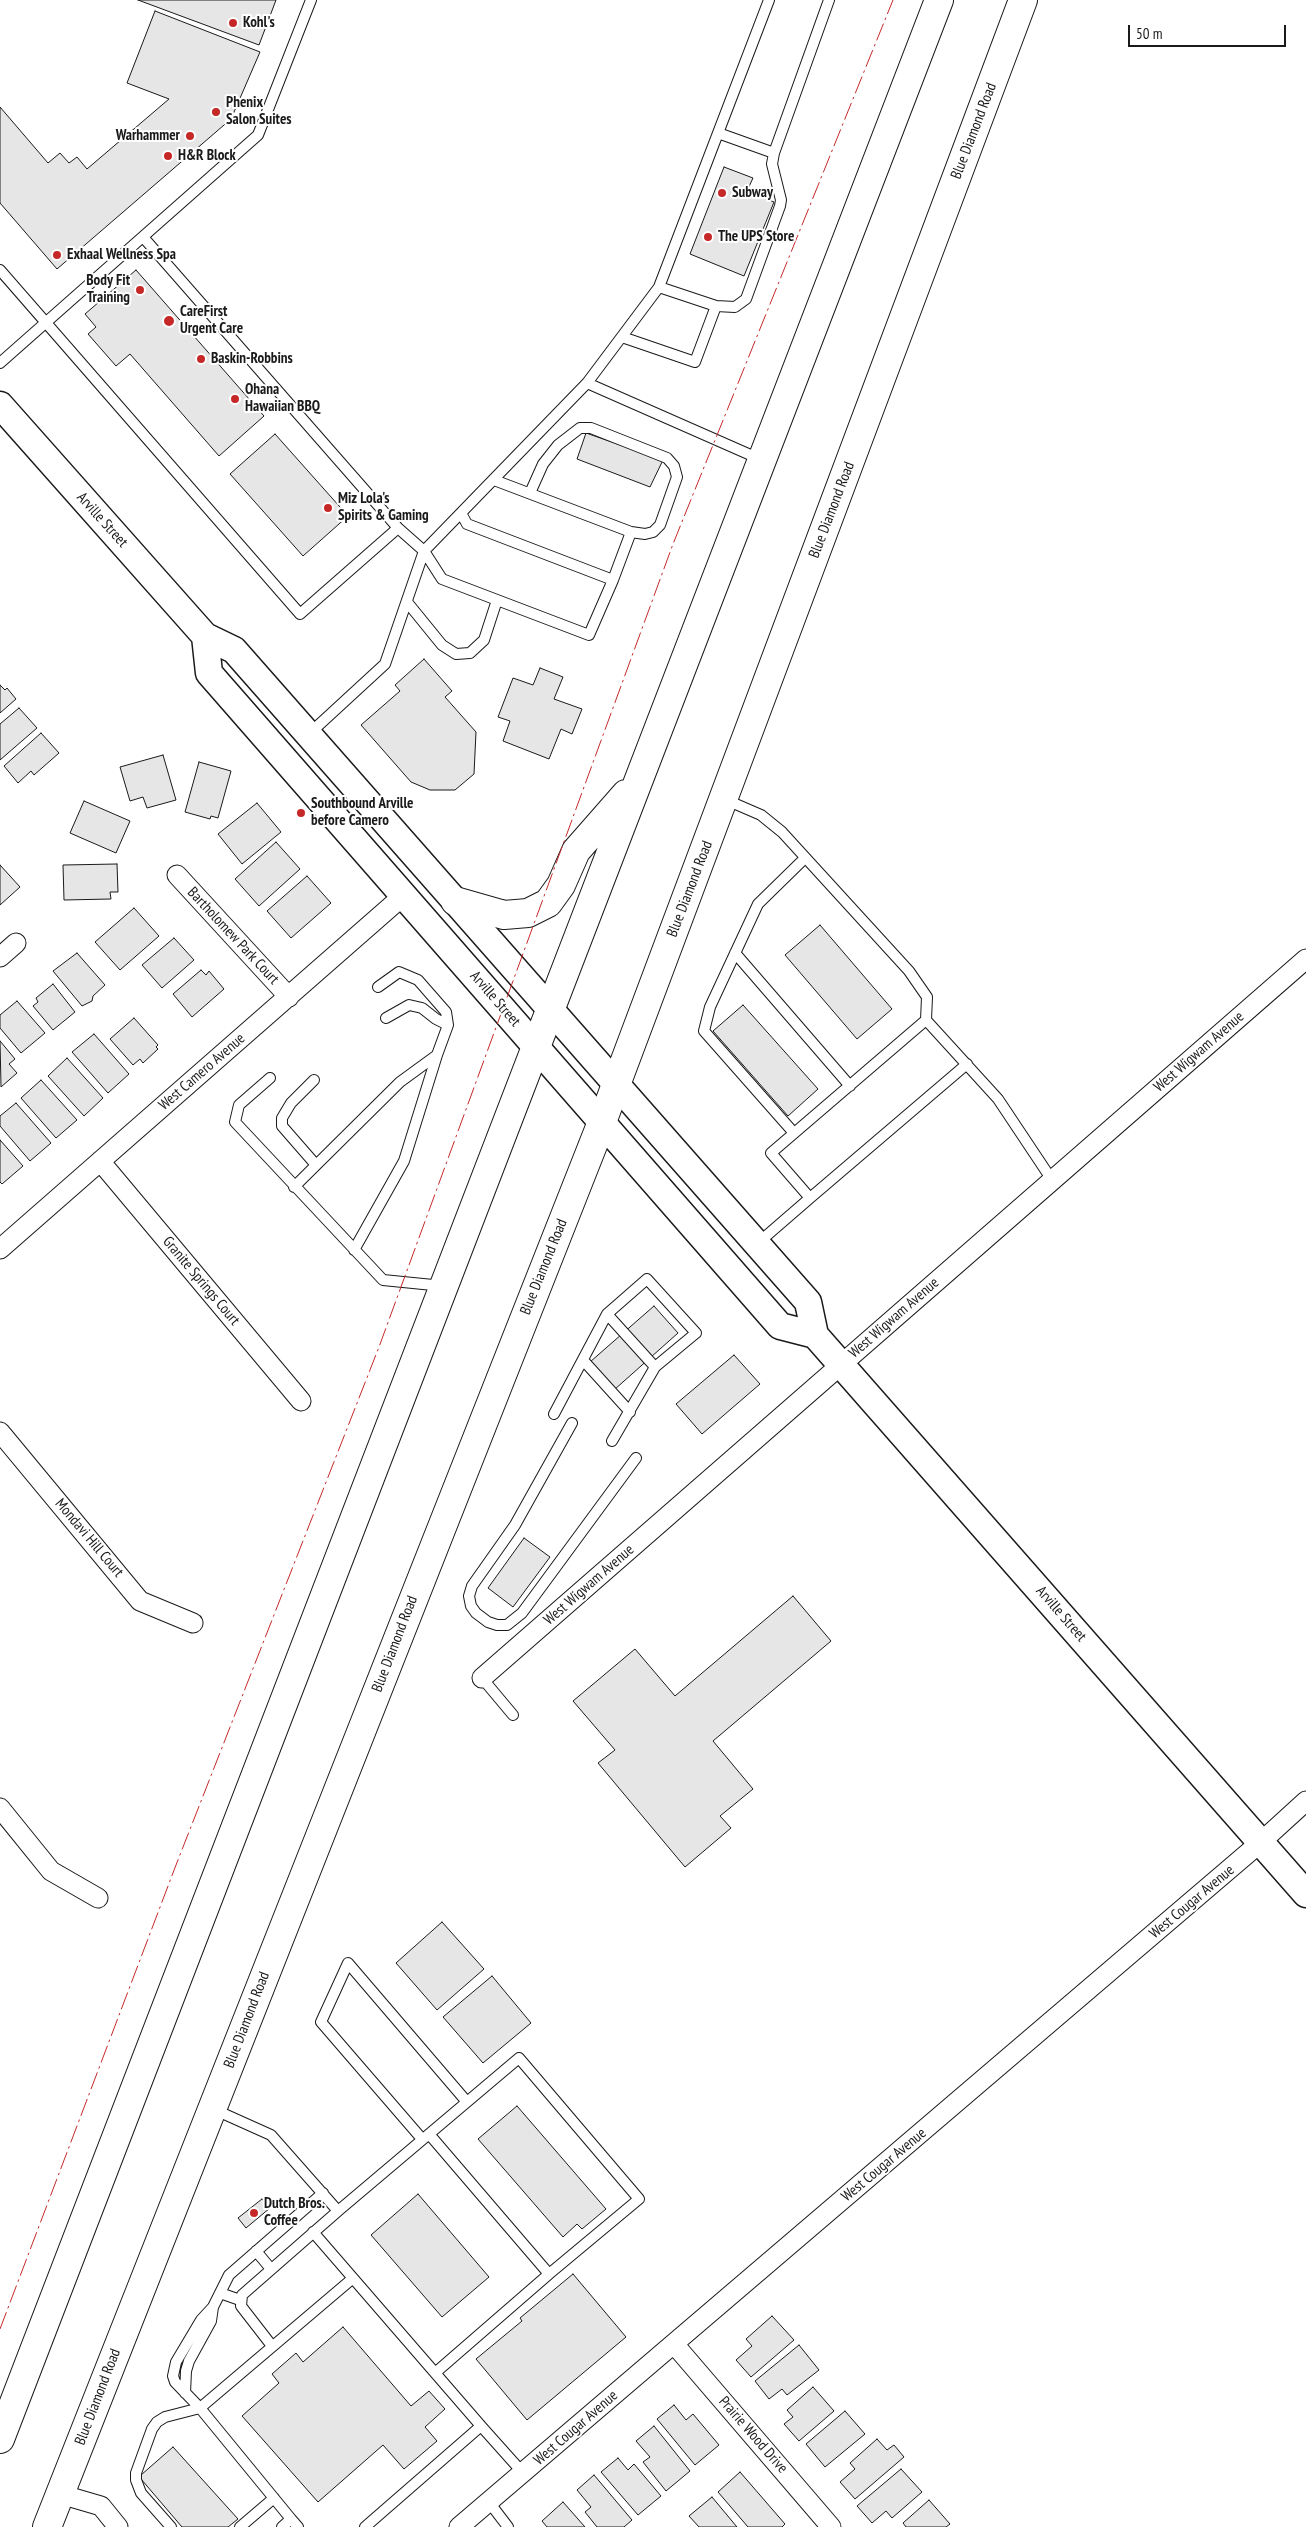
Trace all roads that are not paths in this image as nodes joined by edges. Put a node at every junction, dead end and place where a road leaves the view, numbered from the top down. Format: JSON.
{"nodes":[{"id":1,"x":311,"y":0,"type":"edge"},
{"id":2,"x":769,"y":0,"type":"edge"},
{"id":3,"x":829,"y":0,"type":"edge"},
{"id":4,"x":939,"y":0,"type":"edge"},
{"id":5,"x":1023,"y":0,"type":"edge"},
{"id":6,"x":718,"y":133,"type":"junction"},
{"id":7,"x":774,"y":153,"type":"junction"},
{"id":8,"x":143,"y":237,"type":"junction"},
{"id":9,"x":0,"y":270,"type":"edge"},
{"id":10,"x":659,"y":287,"type":"junction"},
{"id":11,"x":716,"y":306,"type":"junction"},
{"id":12,"x":46,"y":322,"type":"junction"},
{"id":13,"x":622,"y":336,"type":"junction"},
{"id":14,"x":0,"y":363,"type":"edge"},
{"id":15,"x":587,"y":383,"type":"junction"},
{"id":16,"x":0,"y":406,"type":"edge"},
{"id":17,"x":762,"y":460,"type":"junction"},
{"id":18,"x":494,"y":480,"type":"junction"},
{"id":19,"x":530,"y":494,"type":"junction"},
{"id":20,"x":461,"y":513,"type":"junction"},
{"id":21,"x":398,"y":528,"type":"junction"},
{"id":22,"x":631,"y":532,"type":"junction"},
{"id":23,"x":424,"y":551,"type":"junction"},
{"id":24,"x":613,"y":580,"type":"junction"},
{"id":25,"x":497,"y":600,"type":"junction"},
{"id":26,"x":407,"y":602,"type":"junction"},
{"id":27,"x":205,"y":636,"type":"junction"},
{"id":28,"x":308,"y":734,"type":"junction"},
{"id":29,"x":639,"y":780,"type":"junction"},
{"id":30,"x":724,"y":798,"type":"junction"},
{"id":31,"x":805,"y":858,"type":"junction"},
{"id":32,"x":177,"y":875,"type":"dead end"},
{"id":33,"x":404,"y":895,"type":"junction"},
{"id":34,"x":454,"y":900,"type":"junction"},
{"id":35,"x":16,"y":943,"type":"dead end"},
{"id":36,"x":735,"y":953,"type":"junction"},
{"id":37,"x":0,"y":957,"type":"edge"},
{"id":38,"x":1306,"y":959,"type":"edge"},
{"id":39,"x":378,"y":987,"type":"dead end"},
{"id":40,"x":288,"y":997,"type":"junction"},
{"id":41,"x":550,"y":1010,"type":"junction"},
{"id":42,"x":386,"y":1018,"type":"dead end"},
{"id":43,"x":926,"y":1020,"type":"junction"},
{"id":44,"x":448,"y":1025,"type":"junction"},
{"id":45,"x":536,"y":1046,"type":"junction"},
{"id":46,"x":437,"y":1055,"type":"junction"},
{"id":47,"x":967,"y":1064,"type":"junction"},
{"id":48,"x":270,"y":1078,"type":"dead end"},
{"id":49,"x":314,"y":1080,"type":"dead end"},
{"id":50,"x":616,"y":1084,"type":"junction"},
{"id":51,"x":850,"y":1086,"type":"junction"},
{"id":52,"x":602,"y":1122,"type":"junction"},
{"id":53,"x":794,"y":1133,"type":"junction"},
{"id":54,"x":100,"y":1161,"type":"junction"},
{"id":55,"x":316,"y":1165,"type":"junction"},
{"id":56,"x":1052,"y":1180,"type":"junction"},
{"id":57,"x":294,"y":1187,"type":"junction"},
{"id":58,"x":810,"y":1198,"type":"junction"},
{"id":59,"x":757,"y":1244,"type":"junction"},
{"id":60,"x":0,"y":1249,"type":"edge"},
{"id":61,"x":354,"y":1250,"type":"junction"},
{"id":62,"x":444,"y":1286,"type":"junction"},
{"id":63,"x":607,"y":1314,"type":"junction"},
{"id":64,"x":816,"y":1335,"type":"junction"},
{"id":65,"x":583,"y":1360,"type":"junction"},
{"id":66,"x":841,"y":1364,"type":"junction"},
{"id":67,"x":655,"y":1367,"type":"junction"},
{"id":68,"x":301,"y":1401,"type":"dead end"},
{"id":69,"x":630,"y":1412,"type":"junction"},
{"id":70,"x":554,"y":1414,"type":"dead end"},
{"id":71,"x":572,"y":1423,"type":"dead end"},
{"id":72,"x":0,"y":1432,"type":"edge"},
{"id":73,"x":612,"y":1441,"type":"dead end"},
{"id":74,"x":636,"y":1458,"type":"dead end"},
{"id":75,"x":193,"y":1623,"type":"dead end"},
{"id":76,"x":482,"y":1678,"type":"joint"},
{"id":77,"x":513,"y":1715,"type":"dead end"},
{"id":78,"x":1306,"y":1801,"type":"edge"},
{"id":79,"x":0,"y":1808,"type":"edge"},
{"id":80,"x":1261,"y":1842,"type":"junction"},
{"id":81,"x":1306,"y":1894,"type":"edge"},
{"id":82,"x":98,"y":1898,"type":"dead end"},
{"id":83,"x":467,"y":2102,"type":"junction"},
{"id":84,"x":212,"y":2109,"type":"junction"},
{"id":85,"x":426,"y":2136,"type":"junction"},
{"id":86,"x":323,"y":2193,"type":"junction"},
{"id":87,"x":338,"y":2211,"type":"junction"},
{"id":88,"x":313,"y":2232,"type":"junction"},
{"id":89,"x":256,"y":2251,"type":"junction"},
{"id":90,"x":271,"y":2269,"type":"junction"},
{"id":91,"x":549,"y":2274,"type":"junction"},
{"id":92,"x":352,"y":2279,"type":"junction"},
{"id":93,"x":220,"y":2293,"type":"junction"},
{"id":94,"x":240,"y":2300,"type":"junction"},
{"id":95,"x":674,"y":2344,"type":"junction"},
{"id":96,"x":272,"y":2346,"type":"junction"},
{"id":97,"x":435,"y":2373,"type":"junction"},
{"id":98,"x":200,"y":2408,"type":"junction"},
{"id":99,"x":481,"y":2426,"type":"junction"},
{"id":100,"x":0,"y":2439,"type":"edge"},
{"id":101,"x":523,"y":2473,"type":"junction"},
{"id":102,"x":60,"y":2494,"type":"junction"},
{"id":103,"x":274,"y":2498,"type":"junction"},
{"id":104,"x":489,"y":2502,"type":"junction"},
{"id":105,"x":295,"y":2523,"type":"edge"},
{"id":106,"x":47,"y":2527,"type":"edge"},
{"id":107,"x":118,"y":2527,"type":"edge"},
{"id":108,"x":171,"y":2527,"type":"edge"},
{"id":109,"x":240,"y":2527,"type":"edge"},
{"id":110,"x":282,"y":2527,"type":"edge"},
{"id":111,"x":365,"y":2527,"type":"edge"},
{"id":112,"x":459,"y":2527,"type":"edge"},
{"id":113,"x":508,"y":2527,"type":"edge"},
{"id":114,"x":831,"y":2527,"type":"edge"}],
"edges":[{"from":1,"to":8,"type":"lane"},
{"from":2,"to":6,"type":"lane"},
{"from":3,"to":7,"type":"lane"},
{"from":4,"to":17,"type":"highway"},
{"from":5,"to":30,"type":"highway","name":"Blue Diamond Road"},
{"from":6,"to":7,"type":"lane"},
{"from":6,"to":10,"type":"lane"},
{"from":7,"to":11,"type":"lane"},
{"from":8,"to":12,"type":"lane"},
{"from":8,"to":21,"type":"lane"},
{"from":9,"to":12,"type":"lane"},
{"from":10,"to":11,"type":"lane"},
{"from":10,"to":13,"type":"lane"},
{"from":11,"to":13,"type":"lane"},
{"from":12,"to":14,"type":"lane"},
{"from":12,"to":21,"type":"lane"},
{"from":13,"to":15,"type":"lane"},
{"from":15,"to":17,"type":"lane"},
{"from":15,"to":18,"type":"lane"},
{"from":16,"to":27,"type":"street","name":"Arville Street"},
{"from":17,"to":29,"type":"highway"},
{"from":18,"to":19,"type":"lane"},
{"from":18,"to":20,"type":"lane"},
{"from":19,"to":22,"type":"lane"},
{"from":19,"to":22,"type":"lane"},
{"from":20,"to":23,"type":"lane"},
{"from":20,"to":24,"type":"lane"},
{"from":21,"to":23,"type":"lane"},
{"from":22,"to":24,"type":"lane"},
{"from":23,"to":25,"type":"lane"},
{"from":23,"to":26,"type":"lane"},
{"from":24,"to":25,"type":"lane"},
{"from":25,"to":26,"type":"lane"},
{"from":26,"to":28,"type":"lane"},
{"from":27,"to":28,"type":"street","name":"Arville Street"},
{"from":27,"to":33,"type":"street","name":"Arville Street"},
{"from":28,"to":34,"type":"street","name":"Arville Street"},
{"from":29,"to":34,"type":"highway"},
{"from":29,"to":41,"type":"highway"},
{"from":30,"to":31,"type":"lane"},
{"from":30,"to":50,"type":"highway","name":"Blue Diamond Road"},
{"from":31,"to":36,"type":"lane"},
{"from":31,"to":43,"type":"lane"},
{"from":32,"to":40,"type":"street","name":"Bartholomew Park Court"},
{"from":33,"to":40,"type":"street","name":"West Camero Avenue"},
{"from":33,"to":45,"type":"street","name":"Arville Street"},
{"from":34,"to":41,"type":"street","name":"Arville Street"},
{"from":35,"to":37,"type":"street"},
{"from":36,"to":51,"type":"lane"},
{"from":36,"to":53,"type":"lane"},
{"from":38,"to":56,"type":"street","name":"West Wigwam Avenue"},
{"from":39,"to":44,"type":"lane"},
{"from":40,"to":54,"type":"street","name":"West Camero Avenue"},
{"from":41,"to":45,"type":"highway"},
{"from":41,"to":50,"type":"street","name":"Arville Street"},
{"from":42,"to":44,"type":"lane"},
{"from":43,"to":47,"type":"lane"},
{"from":43,"to":51,"type":"lane"},
{"from":44,"to":46,"type":"lane"},
{"from":45,"to":52,"type":"street","name":"Arville Street"},
{"from":45,"to":62,"type":"highway"},
{"from":46,"to":55,"type":"lane"},
{"from":46,"to":61,"type":"lane"},
{"from":47,"to":56,"type":"lane"},
{"from":47,"to":58,"type":"lane"},
{"from":48,"to":57,"type":"lane"},
{"from":49,"to":55,"type":"lane"},
{"from":50,"to":52,"type":"highway","name":"Blue Diamond Road"},
{"from":50,"to":59,"type":"street","name":"Arville Street"},
{"from":51,"to":53,"type":"lane"},
{"from":52,"to":64,"type":"street","name":"Arville Street"},
{"from":52,"to":84,"type":"highway","name":"Blue Diamond Road"},
{"from":53,"to":58,"type":"lane"},
{"from":54,"to":60,"type":"street","name":"West Camero Avenue"},
{"from":54,"to":68,"type":"street","name":"Granite Springs Court"},
{"from":55,"to":57,"type":"lane"},
{"from":56,"to":66,"type":"street","name":"West Wigwam Avenue"},
{"from":57,"to":61,"type":"lane"},
{"from":58,"to":59,"type":"lane"},
{"from":59,"to":64,"type":"street","name":"Arville Street"},
{"from":61,"to":62,"type":"lane"},
{"from":62,"to":100,"type":"highway"},
{"from":63,"to":65,"type":"lane"},
{"from":63,"to":67,"type":"lane"},
{"from":63,"to":67,"type":"lane"},
{"from":64,"to":66,"type":"street","name":"Arville Street"},
{"from":65,"to":69,"type":"lane"},
{"from":65,"to":70,"type":"lane"},
{"from":66,"to":76,"type":"street","name":"West Wigwam Avenue"},
{"from":66,"to":80,"type":"street","name":"Arville Street"},
{"from":67,"to":69,"type":"lane"},
{"from":69,"to":73,"type":"lane"},
{"from":71,"to":74,"type":"lane"},
{"from":72,"to":75,"type":"street","name":"Mondavi Hill Court"},
{"from":76,"to":77,"type":"lane"},
{"from":78,"to":80,"type":"street","name":"West Cougar Avenue"},
{"from":79,"to":82,"type":"street"},
{"from":80,"to":81,"type":"street","name":"Arville Street"},
{"from":80,"to":95,"type":"street","name":"West Cougar Avenue"},
{"from":83,"to":85,"type":"lane"},
{"from":83,"to":85,"type":"lane"},
{"from":83,"to":91,"type":"lane"},
{"from":84,"to":86,"type":"lane"},
{"from":84,"to":102,"type":"highway","name":"Blue Diamond Road"},
{"from":85,"to":87,"type":"lane"},
{"from":85,"to":91,"type":"lane"},
{"from":86,"to":87,"type":"lane"},
{"from":86,"to":89,"type":"lane"},
{"from":87,"to":88,"type":"lane"},
{"from":88,"to":90,"type":"lane"},
{"from":88,"to":92,"type":"lane"},
{"from":89,"to":90,"type":"lane"},
{"from":89,"to":93,"type":"lane"},
{"from":90,"to":94,"type":"lane"},
{"from":91,"to":97,"type":"lane"},
{"from":92,"to":96,"type":"lane"},
{"from":92,"to":97,"type":"lane"},
{"from":93,"to":94,"type":"lane"},
{"from":93,"to":98,"type":"lane"},
{"from":94,"to":96,"type":"lane"},
{"from":95,"to":101,"type":"street","name":"West Cougar Avenue"},
{"from":95,"to":114,"type":"street","name":"Prairie Wood Drive"},
{"from":96,"to":98,"type":"lane"},
{"from":97,"to":99,"type":"lane"},
{"from":98,"to":103,"type":"lane"},
{"from":98,"to":108,"type":"lane"},
{"from":99,"to":101,"type":"lane"},
{"from":99,"to":111,"type":"lane"},
{"from":101,"to":104,"type":"street","name":"West Cougar Avenue"},
{"from":102,"to":106,"type":"highway","name":"Blue Diamond Road"},
{"from":102,"to":107,"type":"street"},
{"from":103,"to":105,"type":"lane"},
{"from":103,"to":109,"type":"lane"},
{"from":104,"to":112,"type":"street","name":"West Cougar Avenue"},
{"from":104,"to":113,"type":"lane"},
{"from":105,"to":110,"type":"lane"}]}
